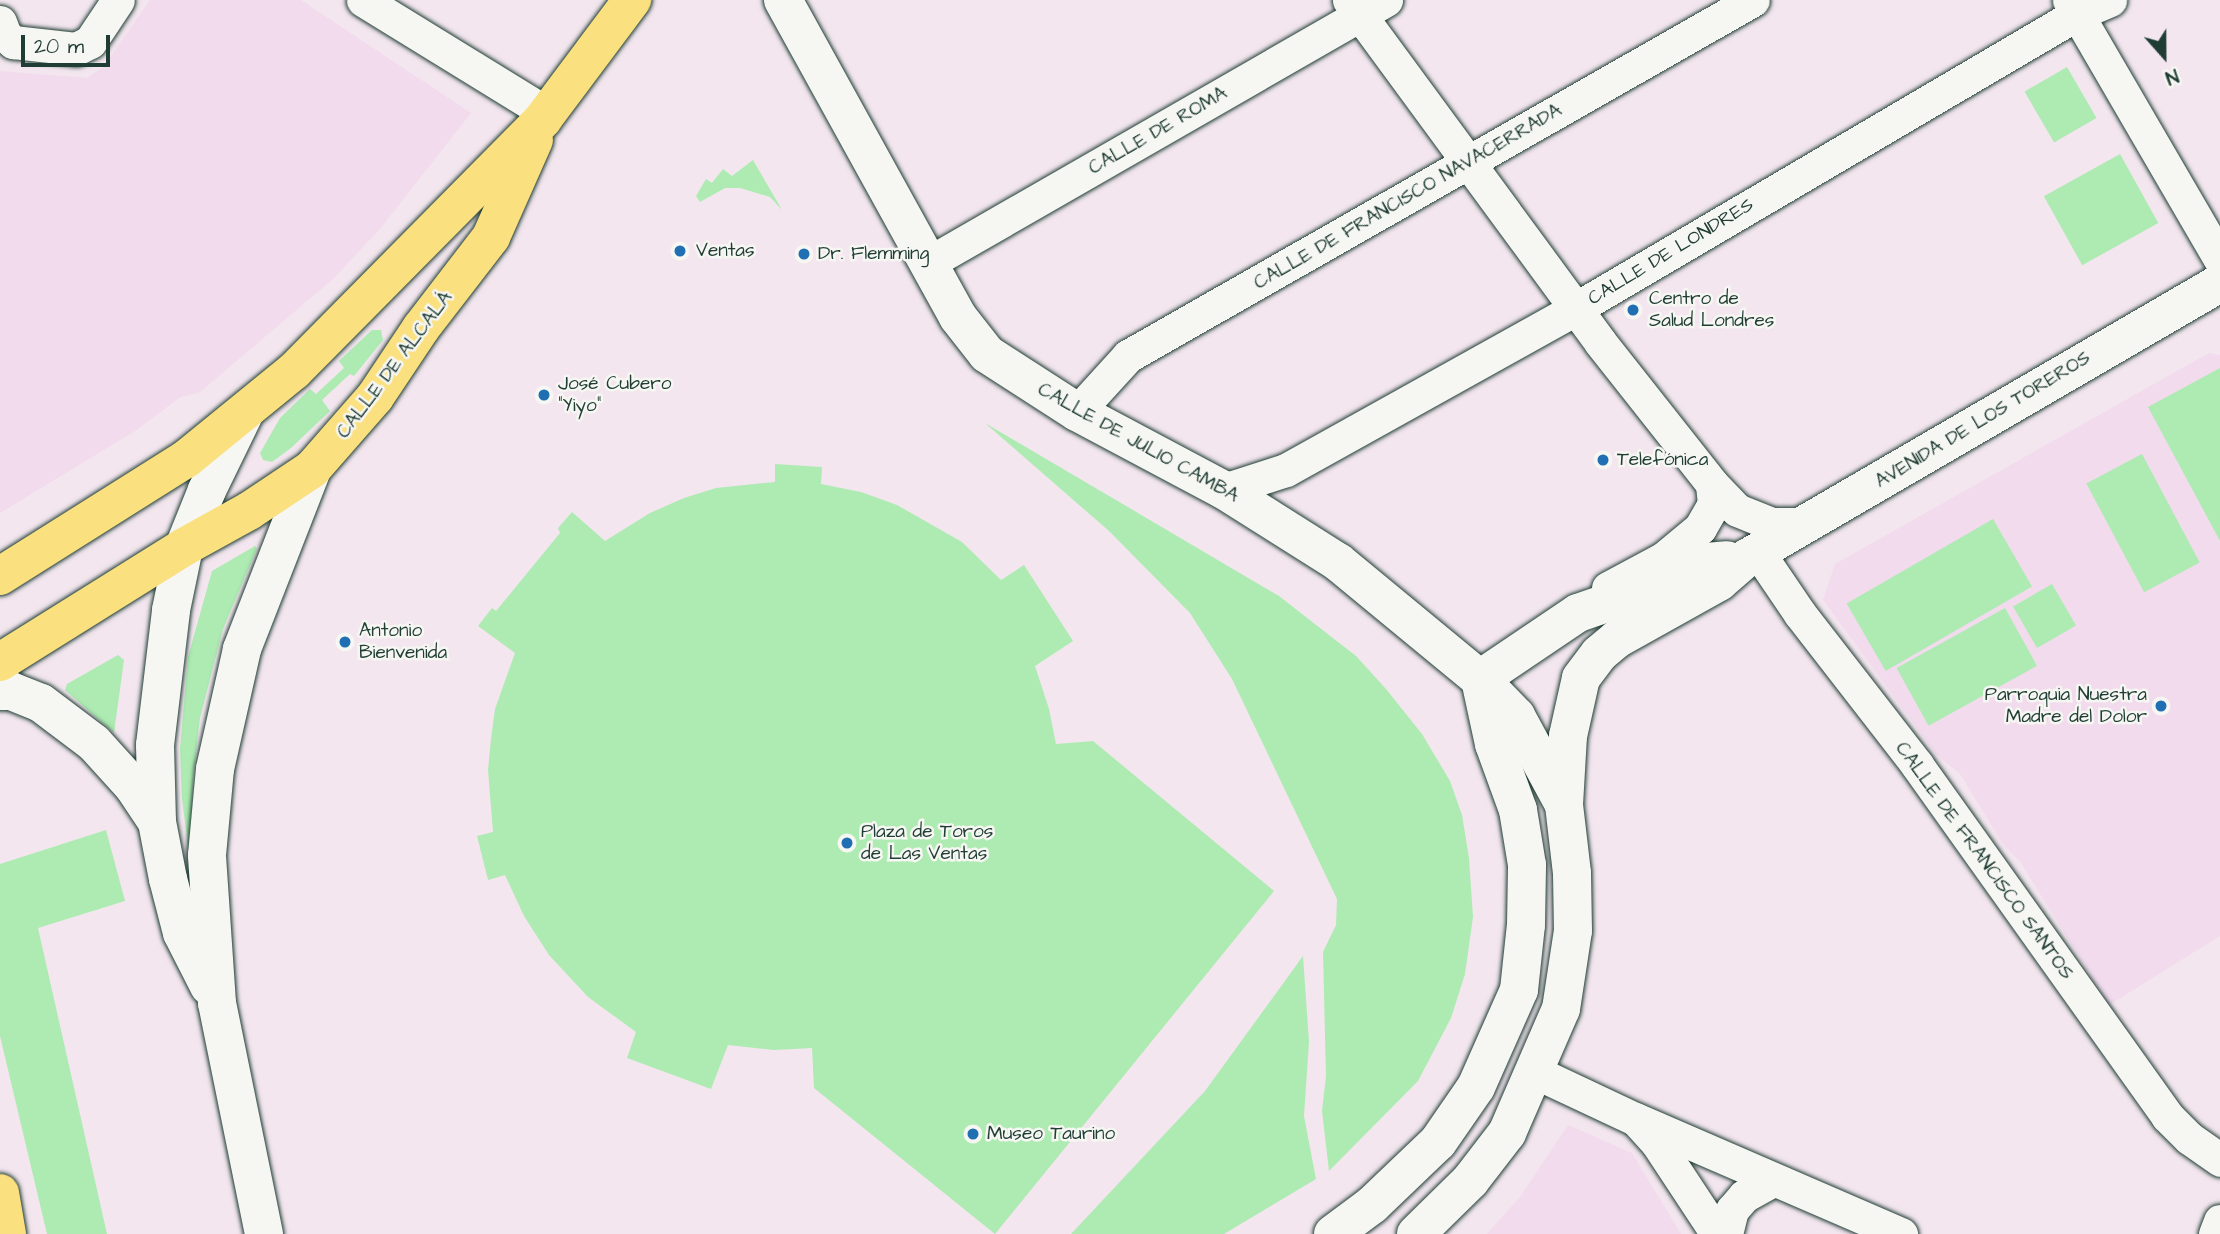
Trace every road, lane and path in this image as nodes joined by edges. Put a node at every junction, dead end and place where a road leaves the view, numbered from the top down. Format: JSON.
{"nodes":[{"id":1,"x":118,"y":0,"type":"edge"},
{"id":2,"x":363,"y":0,"type":"edge"},
{"id":3,"x":632,"y":0,"type":"edge"},
{"id":4,"x":783,"y":0,"type":"edge"},
{"id":5,"x":1753,"y":0,"type":"edge"},
{"id":6,"x":2110,"y":0,"type":"edge"},
{"id":7,"x":1365,"y":5,"type":"edge"},
{"id":8,"x":2073,"y":7,"type":"edge"},
{"id":9,"x":0,"y":22,"type":"edge"},
{"id":10,"x":545,"y":116,"type":"junction"},
{"id":11,"x":1467,"y":164,"type":"junction"},
{"id":12,"x":2220,"y":259,"type":"edge"},
{"id":13,"x":930,"y":262,"type":"junction"},
{"id":14,"x":2220,"y":284,"type":"edge"},
{"id":15,"x":1575,"y":309,"type":"junction"},
{"id":16,"x":1077,"y":412,"type":"junction"},
{"id":17,"x":244,"y":414,"type":"junction"},
{"id":18,"x":312,"y":469,"type":"junction"},
{"id":19,"x":1712,"y":484,"type":"junction"},
{"id":20,"x":1224,"y":490,"type":"junction"},
{"id":21,"x":1807,"y":524,"type":"junction"},
{"id":22,"x":184,"y":547,"type":"junction"},
{"id":23,"x":1752,"y":555,"type":"junction"},
{"id":24,"x":0,"y":576,"type":"edge"},
{"id":25,"x":1578,"y":613,"type":"junction"},
{"id":26,"x":0,"y":662,"type":"edge"},
{"id":27,"x":1480,"y":679,"type":"junction"},
{"id":28,"x":0,"y":691,"type":"edge"},
{"id":29,"x":1563,"y":805,"type":"junction"},
{"id":30,"x":158,"y":822,"type":"junction"},
{"id":31,"x":217,"y":1003,"type":"junction"},
{"id":32,"x":1535,"y":1072,"type":"junction"},
{"id":33,"x":1635,"y":1119,"type":"junction"},
{"id":34,"x":2220,"y":1160,"type":"edge"},
{"id":35,"x":1773,"y":1180,"type":"junction"},
{"id":36,"x":0,"y":1193,"type":"edge"},
{"id":37,"x":2220,"y":1221,"type":"edge"},
{"id":38,"x":1341,"y":1232,"type":"edge"},
{"id":39,"x":7,"y":1234,"type":"edge"},
{"id":40,"x":264,"y":1234,"type":"edge"},
{"id":41,"x":1416,"y":1234,"type":"edge"},
{"id":42,"x":1717,"y":1234,"type":"edge"},
{"id":43,"x":1726,"y":1234,"type":"edge"},
{"id":44,"x":1901,"y":1234,"type":"edge"},
{"id":45,"x":2215,"y":1234,"type":"edge"}],
"edges":[{"from":1,"to":9,"type":"street"},
{"from":2,"to":10,"type":"street"},
{"from":3,"to":10,"type":"main road","name":"CALLE DE ALCALÁ"},
{"from":4,"to":13,"type":"street","name":"CALLE DE JULIO CAMBA"},
{"from":5,"to":11,"type":"street","name":"CALLE DE FRANCISCO NAVACERRADA"},
{"from":6,"to":8,"type":"street","name":"CALLE DE LONDRES"},
{"from":7,"to":11,"type":"street"},
{"from":7,"to":13,"type":"street","name":"CALLE DE ROMA"},
{"from":8,"to":12,"type":"street"},
{"from":8,"to":15,"type":"street","name":"CALLE DE LONDRES"},
{"from":10,"to":17,"type":"main road","name":"CALLE DE ALCALÁ"},
{"from":10,"to":18,"type":"main road","name":"CALLE DE ALCALÁ"},
{"from":11,"to":15,"type":"street"},
{"from":11,"to":16,"type":"street","name":"CALLE DE FRANCISCO NAVACERRADA"},
{"from":13,"to":16,"type":"street","name":"CALLE DE JULIO CAMBA"},
{"from":14,"to":21,"type":"street","name":"AVENIDA DE LOS TOREROS"},
{"from":15,"to":19,"type":"street"},
{"from":15,"to":20,"type":"street","name":"CALLE DE LONDRES"},
{"from":16,"to":20,"type":"street","name":"CALLE DE JULIO CAMBA"},
{"from":17,"to":22,"type":"street"},
{"from":17,"to":24,"type":"main road","name":"CALLE DE ALCALÁ"},
{"from":18,"to":22,"type":"main road","name":"CALLE DE ALCALÁ"},
{"from":18,"to":31,"type":"street"},
{"from":19,"to":21,"type":"street"},
{"from":19,"to":25,"type":"street"},
{"from":20,"to":27,"type":"street","name":"CALLE DE JULIO CAMBA"},
{"from":21,"to":23,"type":"street","name":"AVENIDA DE LOS TOREROS"},
{"from":22,"to":26,"type":"main road","name":"CALLE DE ALCALÁ"},
{"from":22,"to":30,"type":"street"},
{"from":23,"to":25,"type":"street","name":"AVENIDA DE LOS TOREROS"},
{"from":23,"to":29,"type":"street","name":"AVENIDA DE LOS TOREROS"},
{"from":23,"to":34,"type":"street","name":"CALLE DE FRANCISCO SANTOS"},
{"from":25,"to":27,"type":"street","name":"AVENIDA DE LOS TOREROS"},
{"from":27,"to":29,"type":"street","name":"AVENIDA DE LOS TOREROS"},
{"from":27,"to":38,"type":"street"},
{"from":28,"to":30,"type":"street"},
{"from":29,"to":32,"type":"street","name":"AVENIDA DE LOS TOREROS"},
{"from":30,"to":31,"type":"street"},
{"from":31,"to":40,"type":"street"},
{"from":32,"to":33,"type":"street"},
{"from":32,"to":41,"type":"street","name":"AVENIDA DE LOS TOREROS"},
{"from":33,"to":35,"type":"street"},
{"from":33,"to":42,"type":"street"},
{"from":35,"to":43,"type":"street"},
{"from":35,"to":44,"type":"street"},
{"from":36,"to":39,"type":"main road"},
{"from":37,"to":45,"type":"street"}]}
